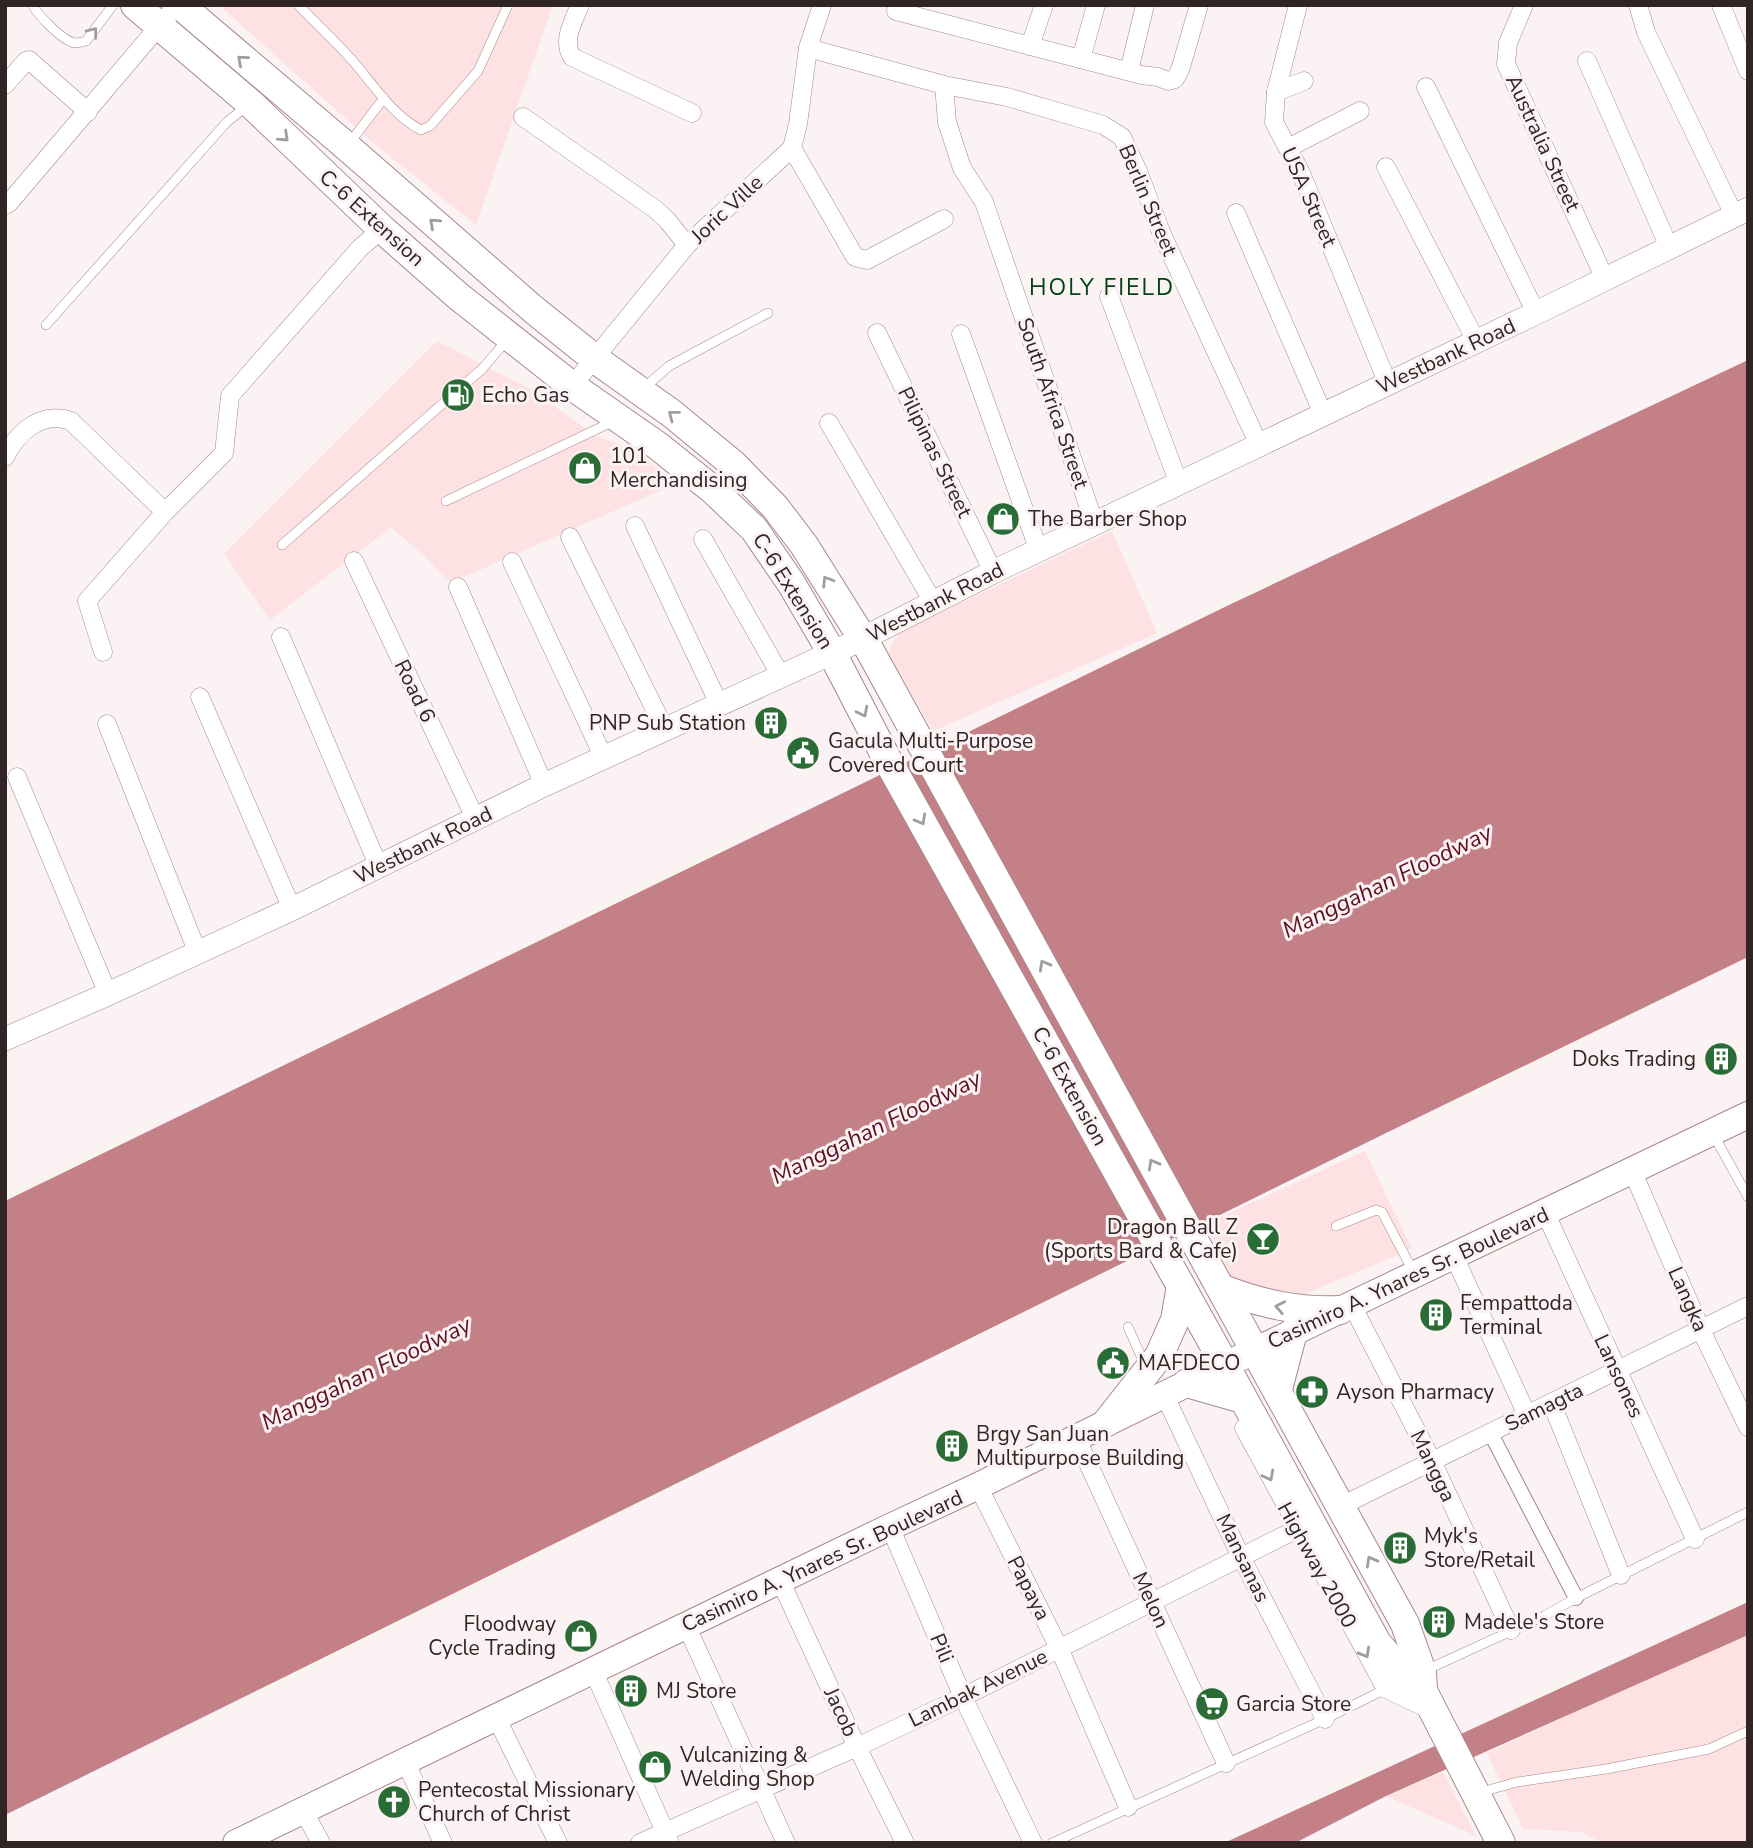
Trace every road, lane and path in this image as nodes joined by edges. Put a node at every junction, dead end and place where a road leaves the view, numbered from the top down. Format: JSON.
{"nodes":[{"id":1,"x":33,"y":5,"type":"edge"},
{"id":2,"x":113,"y":5,"type":"edge"},
{"id":3,"x":135,"y":5,"type":"edge"},
{"id":4,"x":508,"y":5,"type":"edge"},
{"id":5,"x":579,"y":5,"type":"edge"},
{"id":6,"x":822,"y":5,"type":"edge"},
{"id":7,"x":1044,"y":5,"type":"edge"},
{"id":8,"x":1096,"y":5,"type":"edge"},
{"id":9,"x":1145,"y":5,"type":"edge"},
{"id":10,"x":1199,"y":5,"type":"edge"},
{"id":11,"x":1298,"y":5,"type":"edge"},
{"id":12,"x":1524,"y":5,"type":"edge"},
{"id":13,"x":1638,"y":5,"type":"edge"},
{"id":14,"x":1721,"y":5,"type":"edge"},
{"id":15,"x":302,"y":6,"type":"edge"},
{"id":16,"x":896,"y":11,"type":"dead end"},
{"id":17,"x":172,"y":12,"type":"edge"},
{"id":18,"x":1030,"y":46,"type":"junction"},
{"id":19,"x":808,"y":48,"type":"junction"},
{"id":20,"x":1081,"y":59,"type":"junction"},
{"id":21,"x":1587,"y":61,"type":"dead end"},
{"id":22,"x":1129,"y":71,"type":"junction"},
{"id":23,"x":1748,"y":71,"type":"edge"},
{"id":24,"x":1304,"y":81,"type":"dead end"},
{"id":25,"x":5,"y":85,"type":"edge"},
{"id":26,"x":944,"y":85,"type":"junction"},
{"id":27,"x":1426,"y":87,"type":"dead end"},
{"id":28,"x":1276,"y":92,"type":"junction"},
{"id":29,"x":261,"y":94,"type":"junction"},
{"id":30,"x":384,"y":99,"type":"junction"},
{"id":31,"x":1360,"y":111,"type":"dead end"},
{"id":32,"x":88,"y":112,"type":"junction"},
{"id":33,"x":692,"y":113,"type":"dead end"},
{"id":34,"x":523,"y":117,"type":"dead end"},
{"id":35,"x":346,"y":146,"type":"junction"},
{"id":36,"x":792,"y":148,"type":"junction"},
{"id":37,"x":1288,"y":148,"type":"junction"},
{"id":38,"x":1386,"y":167,"type":"dead end"},
{"id":39,"x":5,"y":205,"type":"edge"},
{"id":40,"x":1741,"y":212,"type":"edge"},
{"id":41,"x":1236,"y":213,"type":"dead end"},
{"id":42,"x":944,"y":219,"type":"dead end"},
{"id":43,"x":382,"y":229,"type":"junction"},
{"id":44,"x":687,"y":246,"type":"junction"},
{"id":45,"x":1669,"y":247,"type":"junction"},
{"id":46,"x":1605,"y":279,"type":"junction"},
{"id":47,"x":1109,"y":296,"type":"dead end"},
{"id":48,"x":768,"y":313,"type":"dead end"},
{"id":49,"x":1536,"y":313,"type":"junction"},
{"id":50,"x":46,"y":325,"type":"dead end"},
{"id":51,"x":877,"y":333,"type":"dead end"},
{"id":52,"x":961,"y":334,"type":"dead end"},
{"id":53,"x":510,"y":338,"type":"junction"},
{"id":54,"x":1476,"y":341,"type":"junction"},
{"id":55,"x":595,"y":359,"type":"junction"},
{"id":56,"x":1388,"y":384,"type":"junction"},
{"id":57,"x":572,"y":386,"type":"junction"},
{"id":58,"x":639,"y":391,"type":"junction"},
{"id":59,"x":1323,"y":414,"type":"junction"},
{"id":60,"x":619,"y":418,"type":"junction"},
{"id":61,"x":829,"y":423,"type":"dead end"},
{"id":62,"x":1259,"y":445,"type":"junction"},
{"id":63,"x":5,"y":457,"type":"edge"},
{"id":64,"x":1179,"y":484,"type":"junction"},
{"id":65,"x":446,"y":501,"type":"dead end"},
{"id":66,"x":165,"y":512,"type":"junction"},
{"id":67,"x":1095,"y":525,"type":"junction"},
{"id":68,"x":635,"y":526,"type":"dead end"},
{"id":69,"x":570,"y":537,"type":"dead end"},
{"id":70,"x":703,"y":539,"type":"dead end"},
{"id":71,"x":282,"y":545,"type":"dead end"},
{"id":72,"x":1039,"y":551,"type":"junction"},
{"id":73,"x":354,"y":561,"type":"dead end"},
{"id":74,"x":512,"y":562,"type":"dead end"},
{"id":75,"x":993,"y":572,"type":"junction"},
{"id":76,"x":458,"y":587,"type":"dead end"},
{"id":77,"x":933,"y":602,"type":"junction"},
{"id":78,"x":281,"y":637,"type":"dead end"},
{"id":79,"x":864,"y":638,"type":"junction"},
{"id":80,"x":103,"y":652,"type":"dead end"},
{"id":81,"x":832,"y":653,"type":"junction"},
{"id":82,"x":781,"y":676,"type":"junction"},
{"id":83,"x":200,"y":697,"type":"dead end"},
{"id":84,"x":719,"y":704,"type":"junction"},
{"id":85,"x":107,"y":724,"type":"dead end"},
{"id":86,"x":665,"y":730,"type":"junction"},
{"id":87,"x":604,"y":758,"type":"junction"},
{"id":88,"x":17,"y":777,"type":"dead end"},
{"id":89,"x":544,"y":785,"type":"junction"},
{"id":90,"x":476,"y":820,"type":"junction"},
{"id":91,"x":378,"y":865,"type":"junction"},
{"id":92,"x":292,"y":909,"type":"junction"},
{"id":93,"x":197,"y":951,"type":"junction"},
{"id":94,"x":108,"y":995,"type":"junction"},
{"id":95,"x":8,"y":1031,"type":"edge"},
{"id":96,"x":1748,"y":1115,"type":"edge"},
{"id":97,"x":1712,"y":1132,"type":"junction"},
{"id":98,"x":1632,"y":1170,"type":"junction"},
{"id":99,"x":1748,"y":1197,"type":"edge"},
{"id":100,"x":1545,"y":1212,"type":"junction"},
{"id":101,"x":1336,"y":1226,"type":"dead end"},
{"id":102,"x":1454,"y":1256,"type":"junction"},
{"id":103,"x":1414,"y":1275,"type":"junction"},
{"id":104,"x":1178,"y":1279,"type":"junction"},
{"id":105,"x":1220,"y":1285,"type":"junction"},
{"id":106,"x":1748,"y":1307,"type":"edge"},
{"id":107,"x":1346,"y":1308,"type":"junction"},
{"id":108,"x":1128,"y":1327,"type":"dead end"},
{"id":109,"x":1701,"y":1330,"type":"junction"},
{"id":110,"x":1293,"y":1332,"type":"junction"},
{"id":111,"x":1256,"y":1350,"type":"junction"},
{"id":112,"x":1225,"y":1364,"type":"junction"},
{"id":113,"x":1147,"y":1370,"type":"junction"},
{"id":114,"x":1617,"y":1372,"type":"junction"},
{"id":115,"x":1176,"y":1389,"type":"junction"},
{"id":116,"x":1278,"y":1389,"type":"junction"},
{"id":117,"x":1235,"y":1396,"type":"junction"},
{"id":118,"x":1552,"y":1404,"type":"junction"},
{"id":119,"x":1527,"y":1415,"type":"junction"},
{"id":120,"x":1107,"y":1422,"type":"junction"},
{"id":121,"x":1748,"y":1427,"type":"edge"},
{"id":122,"x":1490,"y":1432,"type":"junction"},
{"id":123,"x":1076,"y":1437,"type":"junction"},
{"id":124,"x":1432,"y":1461,"type":"junction"},
{"id":125,"x":978,"y":1486,"type":"junction"},
{"id":126,"x":1341,"y":1506,"type":"junction"},
{"id":127,"x":1748,"y":1512,"type":"edge"},
{"id":128,"x":1304,"y":1525,"type":"junction"},
{"id":129,"x":890,"y":1527,"type":"junction"},
{"id":130,"x":1695,"y":1539,"type":"junction"},
{"id":131,"x":1241,"y":1556,"type":"junction"},
{"id":132,"x":1621,"y":1575,"type":"junction"},
{"id":133,"x":780,"y":1580,"type":"junction"},
{"id":134,"x":1576,"y":1598,"type":"junction"},
{"id":135,"x":1151,"y":1601,"type":"junction"},
{"id":136,"x":686,"y":1625,"type":"junction"},
{"id":137,"x":1511,"y":1630,"type":"junction"},
{"id":138,"x":1059,"y":1648,"type":"junction"},
{"id":139,"x":593,"y":1670,"type":"junction"},
{"id":140,"x":1386,"y":1689,"type":"junction"},
{"id":141,"x":963,"y":1697,"type":"junction"},
{"id":142,"x":1430,"y":1701,"type":"junction"},
{"id":143,"x":496,"y":1717,"type":"junction"},
{"id":144,"x":1325,"y":1719,"type":"junction"},
{"id":145,"x":1748,"y":1731,"type":"edge"},
{"id":146,"x":857,"y":1747,"type":"junction"},
{"id":147,"x":405,"y":1761,"type":"junction"},
{"id":148,"x":1226,"y":1763,"type":"junction"},
{"id":149,"x":1471,"y":1783,"type":"junction"},
{"id":150,"x":760,"y":1790,"type":"junction"},
{"id":151,"x":1128,"y":1807,"type":"junction"},
{"id":152,"x":303,"y":1810,"type":"junction"},
{"id":153,"x":667,"y":1837,"type":"edge"},
{"id":154,"x":236,"y":1843,"type":"edge"},
{"id":155,"x":321,"y":1843,"type":"edge"},
{"id":156,"x":443,"y":1843,"type":"edge"},
{"id":157,"x":558,"y":1843,"type":"edge"},
{"id":158,"x":640,"y":1843,"type":"edge"},
{"id":159,"x":786,"y":1843,"type":"edge"},
{"id":160,"x":905,"y":1843,"type":"edge"},
{"id":161,"x":1033,"y":1843,"type":"edge"},
{"id":162,"x":1052,"y":1843,"type":"edge"},
{"id":163,"x":1501,"y":1843,"type":"edge"}],
"edges":[{"from":1,"to":2,"type":"lane","one_way":true},
{"from":3,"to":17,"type":"main road","name":"C-6 Extension"},
{"from":4,"to":30,"type":"lane"},
{"from":5,"to":33,"type":"street"},
{"from":6,"to":19,"type":"street"},
{"from":7,"to":18,"type":"street"},
{"from":8,"to":20,"type":"street"},
{"from":9,"to":22,"type":"street"},
{"from":10,"to":22,"type":"street"},
{"from":11,"to":28,"type":"street","name":"USA Street"},
{"from":12,"to":46,"type":"street","name":"Australia Street"},
{"from":13,"to":40,"type":"street"},
{"from":14,"to":23,"type":"street"},
{"from":15,"to":30,"type":"lane"},
{"from":16,"to":18,"type":"street"},
{"from":17,"to":29,"type":"main road","name":"C-6 Extension"},
{"from":17,"to":32,"type":"street"},
{"from":18,"to":20,"type":"street"},
{"from":19,"to":26,"type":"street","name":"Berlin Street"},
{"from":19,"to":36,"type":"street"},
{"from":20,"to":22,"type":"street"},
{"from":21,"to":45,"type":"street"},
{"from":24,"to":28,"type":"street"},
{"from":25,"to":32,"type":"street"},
{"from":26,"to":62,"type":"street","name":"Berlin Street"},
{"from":26,"to":67,"type":"street","name":"South Africa Street"},
{"from":27,"to":49,"type":"street"},
{"from":28,"to":37,"type":"street","name":"USA Street"},
{"from":29,"to":35,"type":"main road","name":"C-6 Extension"},
{"from":29,"to":43,"type":"main road","name":"C-6 Extension","one_way":true},
{"from":29,"to":50,"type":"lane"},
{"from":30,"to":35,"type":"lane"},
{"from":31,"to":37,"type":"street"},
{"from":32,"to":39,"type":"street"},
{"from":34,"to":44,"type":"street"},
{"from":55,"to":35,"type":"main road","name":"C-6 Extension","one_way":true},
{"from":36,"to":42,"type":"street"},
{"from":36,"to":44,"type":"street","name":"Joric Ville"},
{"from":37,"to":56,"type":"street","name":"USA Street"},
{"from":38,"to":54,"type":"street"},
{"from":40,"to":45,"type":"street","name":"Westbank Road"},
{"from":41,"to":59,"type":"street"},
{"from":43,"to":53,"type":"main road","name":"C-6 Extension"},
{"from":43,"to":66,"type":"street"},
{"from":44,"to":55,"type":"street","name":"Joric Ville"},
{"from":45,"to":46,"type":"street","name":"Westbank Road"},
{"from":46,"to":49,"type":"street","name":"Westbank Road"},
{"from":47,"to":64,"type":"street"},
{"from":48,"to":58,"type":"lane"},
{"from":49,"to":54,"type":"street","name":"Westbank Road"},
{"from":51,"to":75,"type":"street","name":"Pilipinas Street"},
{"from":52,"to":72,"type":"street"},
{"from":53,"to":57,"type":"main road","name":"C-6 Extension"},
{"from":53,"to":71,"type":"lane"},
{"from":54,"to":56,"type":"street","name":"Westbank Road"},
{"from":55,"to":57,"type":"street","name":"Joric Ville"},
{"from":55,"to":58,"type":"main road","name":"C-6 Extension"},
{"from":56,"to":59,"type":"street","name":"Westbank Road"},
{"from":57,"to":60,"type":"main road","name":"C-6 Extension"},
{"from":79,"to":58,"type":"main road","name":"C-6 Extension","one_way":true},
{"from":59,"to":62,"type":"street","name":"Westbank Road"},
{"from":60,"to":65,"type":"lane"},
{"from":60,"to":81,"type":"main road","name":"C-6 Extension"},
{"from":61,"to":77,"type":"street"},
{"from":62,"to":64,"type":"street","name":"Westbank Road"},
{"from":63,"to":66,"type":"street"},
{"from":64,"to":67,"type":"street","name":"Westbank Road"},
{"from":66,"to":80,"type":"street"},
{"from":67,"to":72,"type":"street","name":"Westbank Road"},
{"from":68,"to":84,"type":"street"},
{"from":69,"to":86,"type":"street"},
{"from":70,"to":82,"type":"street"},
{"from":72,"to":75,"type":"street","name":"Westbank Road"},
{"from":73,"to":90,"type":"street","name":"Road 6"},
{"from":74,"to":87,"type":"street"},
{"from":75,"to":77,"type":"street","name":"Westbank Road"},
{"from":76,"to":89,"type":"street"},
{"from":77,"to":79,"type":"street","name":"Westbank Road"},
{"from":78,"to":91,"type":"street"},
{"from":79,"to":81,"type":"street","name":"Westbank Road"},
{"from":105,"to":79,"type":"main road","name":"C-6 Extension","one_way":true},
{"from":81,"to":82,"type":"street","name":"Westbank Road"},
{"from":81,"to":104,"type":"main road","name":"C-6 Extension","one_way":true},
{"from":82,"to":84,"type":"street","name":"Westbank Road"},
{"from":83,"to":92,"type":"street"},
{"from":84,"to":86,"type":"street","name":"Westbank Road"},
{"from":85,"to":93,"type":"street"},
{"from":86,"to":87,"type":"street","name":"Westbank Road"},
{"from":87,"to":89,"type":"street","name":"Westbank Road"},
{"from":88,"to":94,"type":"street"},
{"from":89,"to":90,"type":"street","name":"Westbank Road"},
{"from":90,"to":91,"type":"street","name":"Westbank Road"},
{"from":91,"to":92,"type":"street","name":"Westbank Road"},
{"from":92,"to":93,"type":"street","name":"Westbank Road"},
{"from":93,"to":94,"type":"street","name":"Westbank Road"},
{"from":94,"to":95,"type":"street","name":"Westbank Road"},
{"from":96,"to":97,"type":"main road","name":"Casimiro A. Ynares Sr. Boulevard"},
{"from":97,"to":98,"type":"main road","name":"Casimiro A. Ynares Sr. Boulevard"},
{"from":97,"to":99,"type":"lane"},
{"from":98,"to":100,"type":"main road","name":"Casimiro A. Ynares Sr. Boulevard"},
{"from":98,"to":109,"type":"street","name":"Langka"},
{"from":100,"to":102,"type":"main road","name":"Casimiro A. Ynares Sr. Boulevard"},
{"from":100,"to":114,"type":"street","name":"Lansones"},
{"from":101,"to":103,"type":"lane"},
{"from":102,"to":103,"type":"main road","name":"Casimiro A. Ynares Sr. Boulevard"},
{"from":102,"to":119,"type":"street"},
{"from":103,"to":107,"type":"main road","name":"Casimiro A. Ynares Sr. Boulevard"},
{"from":104,"to":112,"type":"main road","name":"C-6 Extension"},
{"from":104,"to":113,"type":"main road"},
{"from":107,"to":105,"type":"main road","one_way":true},
{"from":105,"to":111,"type":"main road","name":"C-6 Extension"},
{"from":106,"to":109,"type":"street","name":"Samagta"},
{"from":107,"to":110,"type":"main road","name":"Casimiro A. Ynares Sr. Boulevard"},
{"from":107,"to":124,"type":"street","name":"Mangga"},
{"from":108,"to":113,"type":"lane"},
{"from":109,"to":114,"type":"street","name":"Samagta"},
{"from":109,"to":121,"type":"street","name":"Langka"},
{"from":110,"to":111,"type":"main road","name":"Casimiro A. Ynares Sr. Boulevard"},
{"from":110,"to":116,"type":"main road"},
{"from":111,"to":112,"type":"main road","name":"Casimiro A. Ynares Sr. Boulevard"},
{"from":111,"to":116,"type":"main road","name":"Highway 2000"},
{"from":112,"to":115,"type":"main road","name":"Casimiro A. Ynares Sr. Boulevard"},
{"from":112,"to":117,"type":"main road","name":"Highway 2000"},
{"from":113,"to":120,"type":"main road"},
{"from":114,"to":118,"type":"street","name":"Samagta"},
{"from":114,"to":130,"type":"street","name":"Lansones"},
{"from":115,"to":117,"type":"main road"},
{"from":115,"to":120,"type":"main road","name":"Casimiro A. Ynares Sr. Boulevard"},
{"from":115,"to":131,"type":"street","name":"Mansanas"},
{"from":116,"to":126,"type":"main road","name":"Highway 2000"},
{"from":117,"to":128,"type":"main road","name":"Highway 2000","one_way":true},
{"from":118,"to":119,"type":"street","name":"Samagta"},
{"from":118,"to":132,"type":"street"},
{"from":119,"to":122,"type":"street","name":"Samagta"},
{"from":120,"to":123,"type":"main road","name":"Casimiro A. Ynares Sr. Boulevard"},
{"from":122,"to":124,"type":"street","name":"Samagta"},
{"from":122,"to":134,"type":"street"},
{"from":123,"to":125,"type":"main road","name":"Casimiro A. Ynares Sr. Boulevard"},
{"from":123,"to":135,"type":"street","name":"Melon"},
{"from":124,"to":126,"type":"street","name":"Samagta"},
{"from":124,"to":137,"type":"street","name":"Mangga"},
{"from":125,"to":129,"type":"main road","name":"Casimiro A. Ynares Sr. Boulevard"},
{"from":125,"to":138,"type":"street","name":"Papaya"},
{"from":142,"to":126,"type":"main road","name":"Highway 2000","one_way":true},
{"from":127,"to":130,"type":"lane"},
{"from":128,"to":131,"type":"street","name":"Lambak Avenue"},
{"from":128,"to":140,"type":"street","name":"Highway 2000","one_way":true},
{"from":128,"to":142,"type":"main road","name":"Highway 2000"},
{"from":129,"to":133,"type":"main road","name":"Casimiro A. Ynares Sr. Boulevard"},
{"from":129,"to":141,"type":"street","name":"Pili"},
{"from":130,"to":132,"type":"lane"},
{"from":131,"to":135,"type":"street","name":"Lambak Avenue"},
{"from":131,"to":144,"type":"street","name":"Mansanas"},
{"from":132,"to":134,"type":"lane"},
{"from":133,"to":136,"type":"main road","name":"Casimiro A. Ynares Sr. Boulevard"},
{"from":133,"to":146,"type":"street","name":"Jacob"},
{"from":134,"to":137,"type":"lane"},
{"from":135,"to":138,"type":"street","name":"Lambak Avenue"},
{"from":135,"to":148,"type":"street","name":"Melon"},
{"from":136,"to":139,"type":"main road","name":"Casimiro A. Ynares Sr. Boulevard"},
{"from":136,"to":150,"type":"street"},
{"from":137,"to":142,"type":"lane"},
{"from":138,"to":141,"type":"street","name":"Lambak Avenue"},
{"from":138,"to":151,"type":"street","name":"Papaya"},
{"from":139,"to":143,"type":"main road","name":"Casimiro A. Ynares Sr. Boulevard"},
{"from":139,"to":153,"type":"street"},
{"from":140,"to":142,"type":"street"},
{"from":140,"to":144,"type":"lane"},
{"from":141,"to":146,"type":"street","name":"Lambak Avenue"},
{"from":141,"to":161,"type":"street","name":"Pili"},
{"from":142,"to":149,"type":"main road","name":"Highway 2000"},
{"from":143,"to":147,"type":"main road","name":"Casimiro A. Ynares Sr. Boulevard"},
{"from":143,"to":157,"type":"street"},
{"from":144,"to":148,"type":"lane"},
{"from":145,"to":149,"type":"lane"},
{"from":146,"to":150,"type":"street","name":"Lambak Avenue"},
{"from":146,"to":160,"type":"street","name":"Jacob"},
{"from":147,"to":152,"type":"main road","name":"Casimiro A. Ynares Sr. Boulevard"},
{"from":147,"to":156,"type":"street"},
{"from":148,"to":151,"type":"lane"},
{"from":149,"to":163,"type":"main road","name":"Highway 2000"},
{"from":150,"to":153,"type":"street","name":"Lambak Avenue"},
{"from":150,"to":159,"type":"street"},
{"from":151,"to":162,"type":"lane"},
{"from":152,"to":154,"type":"main road","name":"Casimiro A. Ynares Sr. Boulevard"},
{"from":152,"to":155,"type":"street"},
{"from":153,"to":158,"type":"street","name":"Lambak Avenue"}]}
